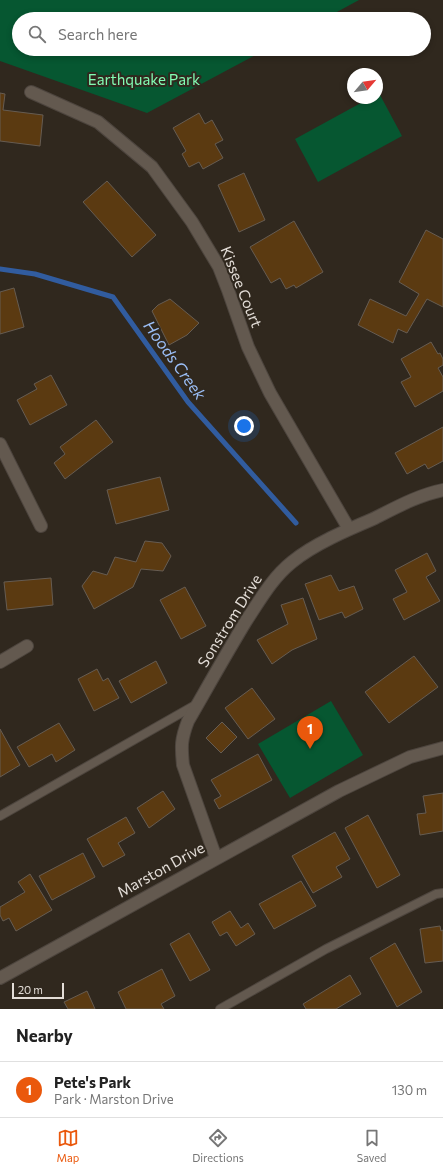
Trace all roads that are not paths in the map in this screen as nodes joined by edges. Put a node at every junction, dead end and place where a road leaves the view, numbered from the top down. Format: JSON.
{"nodes":[{"id":1,"x":31,"y":92,"type":"dead end"},
{"id":2,"x":0,"y":444,"type":"edge"},
{"id":3,"x":443,"y":490,"type":"edge"},
{"id":4,"x":41,"y":526,"type":"dead end"},
{"id":5,"x":349,"y":529,"type":"junction"},
{"id":6,"x":27,"y":646,"type":"dead end"},
{"id":7,"x":0,"y":662,"type":"edge"},
{"id":8,"x":198,"y":704,"type":"junction"},
{"id":9,"x":443,"y":748,"type":"edge"},
{"id":10,"x":0,"y":816,"type":"edge"},
{"id":11,"x":216,"y":858,"type":"junction"},
{"id":12,"x":443,"y":893,"type":"edge"},
{"id":13,"x":0,"y":978,"type":"edge"},
{"id":14,"x":220,"y":1009,"type":"edge"}],
"edges":[{"from":1,"to":5,"type":"street","name":"Kissee Court"},
{"from":2,"to":4,"type":"street"},
{"from":3,"to":5,"type":"street","name":"Sonstrom Drive"},
{"from":5,"to":8,"type":"street","name":"Sonstrom Drive"},
{"from":6,"to":7,"type":"street"},
{"from":8,"to":10,"type":"lane"},
{"from":8,"to":11,"type":"street","name":"Sonstrom Drive"},
{"from":9,"to":11,"type":"street","name":"Marston Drive"},
{"from":11,"to":13,"type":"street","name":"Marston Drive"},
{"from":12,"to":14,"type":"lane"}]}
